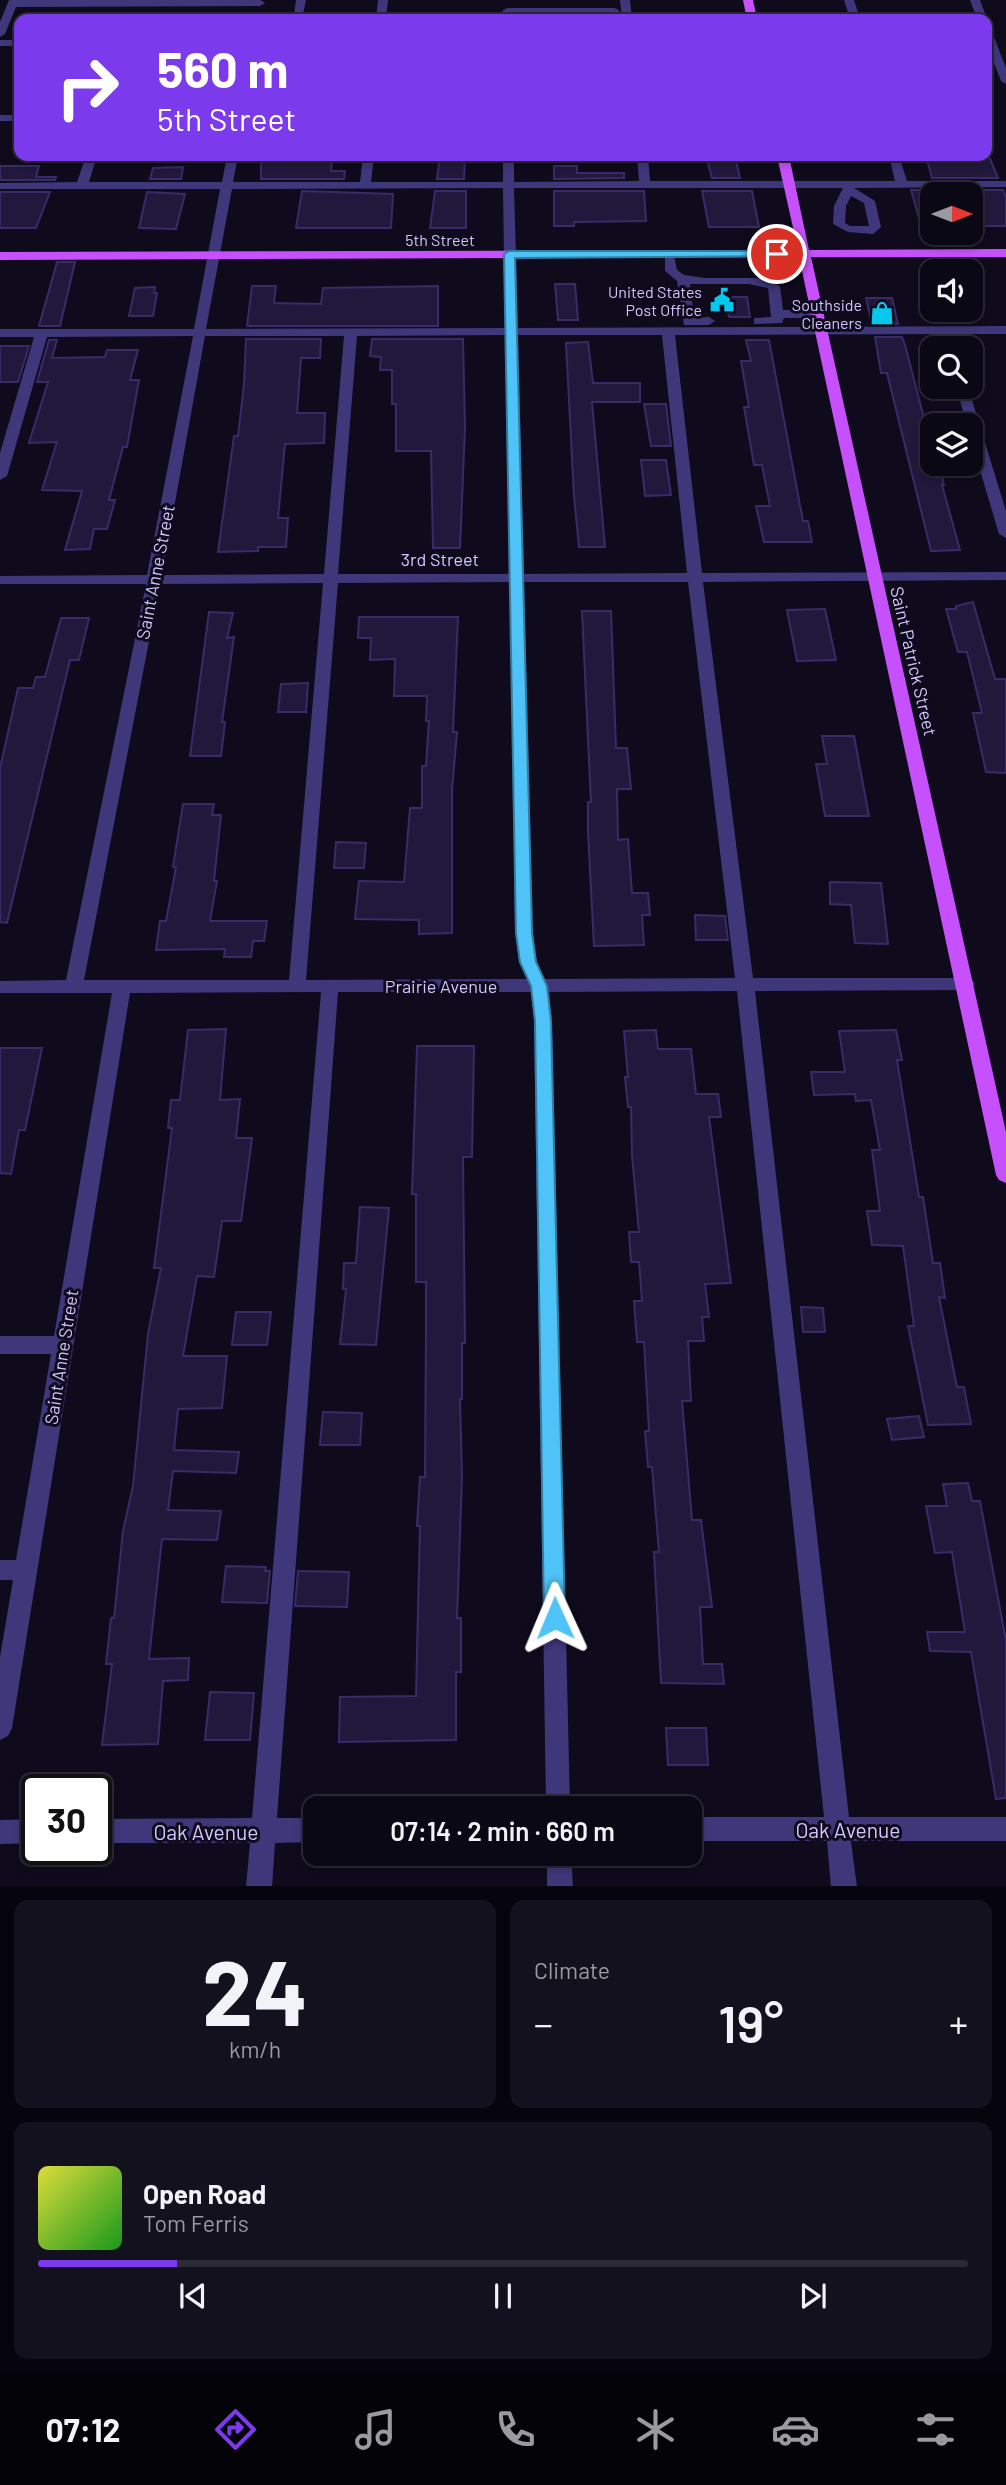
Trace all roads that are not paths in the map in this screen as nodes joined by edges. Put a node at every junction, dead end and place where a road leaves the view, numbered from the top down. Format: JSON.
{"nodes":[{"id":1,"x":625,"y":0,"type":"edge"},
{"id":2,"x":0,"y":1,"type":"edge"},
{"id":3,"x":14,"y":2,"type":"edge"},
{"id":4,"x":260,"y":2,"type":"edge"},
{"id":5,"x":213,"y":5,"type":"edge"},
{"id":6,"x":507,"y":10,"type":"edge"},
{"id":7,"x":619,"y":14,"type":"edge"},
{"id":8,"x":0,"y":33,"type":"edge"},
{"id":9,"x":992,"y":45,"type":"edge"},
{"id":10,"x":1006,"y":81,"type":"edge"},
{"id":11,"x":90,"y":161,"type":"edge"},
{"id":12,"x":231,"y":161,"type":"edge"},
{"id":13,"x":367,"y":161,"type":"edge"},
{"id":14,"x":508,"y":161,"type":"edge"},
{"id":15,"x":643,"y":161,"type":"edge"},
{"id":16,"x":784,"y":161,"type":"edge"},
{"id":17,"x":895,"y":161,"type":"edge"},
{"id":18,"x":789,"y":184,"type":"junction"},
{"id":19,"x":902,"y":184,"type":"junction"},
{"id":20,"x":1006,"y":184,"type":"edge"},
{"id":21,"x":226,"y":185,"type":"junction"},
{"id":22,"x":365,"y":185,"type":"junction"},
{"id":23,"x":509,"y":185,"type":"junction"},
{"id":24,"x":645,"y":185,"type":"junction"},
{"id":25,"x":0,"y":186,"type":"edge"},
{"id":26,"x":82,"y":186,"type":"junction"},
{"id":27,"x":1006,"y":253,"type":"edge"},
{"id":28,"x":509,"y":254,"type":"junction"},
{"id":29,"x":669,"y":254,"type":"junction"},
{"id":30,"x":804,"y":254,"type":"junction"},
{"id":31,"x":214,"y":255,"type":"junction"},
{"id":32,"x":0,"y":256,"type":"edge"},
{"id":33,"x":683,"y":280,"type":"junction"},
{"id":34,"x":778,"y":314,"type":"junction"},
{"id":35,"x":818,"y":314,"type":"junction"},
{"id":36,"x":945,"y":330,"type":"junction"},
{"id":37,"x":1006,"y":330,"type":"edge"},
{"id":38,"x":668,"y":331,"type":"junction"},
{"id":39,"x":821,"y":331,"type":"junction"},
{"id":40,"x":42,"y":332,"type":"junction"},
{"id":41,"x":200,"y":332,"type":"junction"},
{"id":42,"x":351,"y":332,"type":"junction"},
{"id":43,"x":511,"y":332,"type":"junction"},
{"id":44,"x":0,"y":333,"type":"edge"},
{"id":45,"x":947,"y":336,"type":"edge"},
{"id":46,"x":966,"y":399,"type":"edge"},
{"id":47,"x":0,"y":477,"type":"edge"},
{"id":48,"x":1006,"y":534,"type":"edge"},
{"id":49,"x":875,"y":575,"type":"junction"},
{"id":50,"x":695,"y":576,"type":"junction"},
{"id":51,"x":1006,"y":576,"type":"edge"},
{"id":52,"x":333,"y":578,"type":"junction"},
{"id":53,"x":518,"y":578,"type":"junction"},
{"id":54,"x":154,"y":579,"type":"junction"},
{"id":55,"x":0,"y":580,"type":"edge"},
{"id":56,"x":966,"y":984,"type":"junction"},
{"id":57,"x":745,"y":985,"type":"junction"},
{"id":58,"x":297,"y":986,"type":"junction"},
{"id":59,"x":330,"y":986,"type":"junction"},
{"id":60,"x":539,"y":986,"type":"junction"},
{"id":61,"x":0,"y":987,"type":"edge"},
{"id":62,"x":74,"y":987,"type":"junction"},
{"id":63,"x":122,"y":987,"type":"junction"},
{"id":64,"x":1006,"y":1175,"type":"edge"},
{"id":65,"x":0,"y":1345,"type":"edge"},
{"id":66,"x":63,"y":1345,"type":"junction"},
{"id":67,"x":0,"y":1570,"type":"edge"},
{"id":68,"x":26,"y":1570,"type":"junction"},
{"id":69,"x":0,"y":1728,"type":"edge"},
{"id":70,"x":558,"y":1796,"type":"edge"},
{"id":71,"x":702,"y":1829,"type":"edge"},
{"id":72,"x":837,"y":1829,"type":"junction"},
{"id":73,"x":1006,"y":1829,"type":"edge"},
{"id":74,"x":303,"y":1830,"type":"edge"},
{"id":75,"x":21,"y":1831,"type":"edge"},
{"id":76,"x":112,"y":1831,"type":"edge"},
{"id":77,"x":264,"y":1831,"type":"junction"},
{"id":78,"x":0,"y":1832,"type":"edge"},
{"id":79,"x":559,"y":1866,"type":"edge"},
{"id":80,"x":260,"y":1886,"type":"edge"},
{"id":81,"x":560,"y":1886,"type":"edge"},
{"id":82,"x":844,"y":1886,"type":"edge"}],
"edges":[{"from":1,"to":7,"type":"street"},
{"from":2,"to":3,"type":"street"},
{"from":3,"to":5,"type":"street"},
{"from":3,"to":8,"type":"street"},
{"from":4,"to":5,"type":"street"},
{"from":6,"to":7,"type":"street"},
{"from":9,"to":10,"type":"street"},
{"from":11,"to":26,"type":"street"},
{"from":12,"to":21,"type":"street","name":"Saint Anne Street"},
{"from":13,"to":22,"type":"street"},
{"from":14,"to":23,"type":"street"},
{"from":15,"to":24,"type":"street"},
{"from":16,"to":18,"type":"main road","name":"Saint Patrick Street"},
{"from":17,"to":19,"type":"street"},
{"from":18,"to":19,"type":"street"},
{"from":18,"to":24,"type":"street"},
{"from":18,"to":30,"type":"main road","name":"Saint Patrick Street"},
{"from":19,"to":20,"type":"street"},
{"from":21,"to":22,"type":"street"},
{"from":21,"to":26,"type":"street"},
{"from":21,"to":31,"type":"street","name":"Saint Anne Street"},
{"from":22,"to":23,"type":"street"},
{"from":23,"to":24,"type":"street"},
{"from":23,"to":28,"type":"street"},
{"from":25,"to":26,"type":"street"},
{"from":27,"to":30,"type":"main road","name":"5th Street"},
{"from":28,"to":29,"type":"main road","name":"5th Street"},
{"from":28,"to":31,"type":"main road","name":"5th Street"},
{"from":28,"to":43,"type":"street"},
{"from":29,"to":30,"type":"main road","name":"5th Street"},
{"from":29,"to":33,"type":"street"},
{"from":30,"to":35,"type":"main road","name":"Saint Patrick Street"},
{"from":31,"to":32,"type":"main road","name":"5th Street"},
{"from":31,"to":41,"type":"street","name":"Saint Anne Street"},
{"from":33,"to":34,"type":"street"},
{"from":33,"to":34,"type":"street"},
{"from":34,"to":35,"type":"street"},
{"from":35,"to":39,"type":"main road","name":"Saint Patrick Street"},
{"from":36,"to":37,"type":"street"},
{"from":36,"to":39,"type":"street"},
{"from":36,"to":45,"type":"street"},
{"from":38,"to":39,"type":"street"},
{"from":38,"to":43,"type":"street"},
{"from":38,"to":50,"type":"street"},
{"from":39,"to":49,"type":"main road","name":"Saint Patrick Street"},
{"from":40,"to":41,"type":"street"},
{"from":40,"to":44,"type":"street"},
{"from":40,"to":47,"type":"street"},
{"from":41,"to":42,"type":"street"},
{"from":41,"to":54,"type":"street","name":"Saint Anne Street"},
{"from":42,"to":43,"type":"street"},
{"from":42,"to":52,"type":"street"},
{"from":43,"to":53,"type":"street"},
{"from":46,"to":48,"type":"street"},
{"from":49,"to":50,"type":"street","name":"3rd Street"},
{"from":49,"to":51,"type":"street","name":"3rd Street"},
{"from":49,"to":56,"type":"main road","name":"Saint Patrick Street"},
{"from":50,"to":53,"type":"street","name":"3rd Street"},
{"from":50,"to":57,"type":"street"},
{"from":52,"to":53,"type":"street","name":"3rd Street"},
{"from":52,"to":54,"type":"street","name":"3rd Street"},
{"from":52,"to":58,"type":"street"},
{"from":53,"to":60,"type":"street"},
{"from":54,"to":55,"type":"street","name":"3rd Street"},
{"from":54,"to":62,"type":"street","name":"Saint Anne Street"},
{"from":56,"to":57,"type":"street","name":"Prairie Avenue"},
{"from":56,"to":64,"type":"main road","name":"Saint Patrick Street"},
{"from":57,"to":60,"type":"street","name":"Prairie Avenue"},
{"from":57,"to":72,"type":"street"},
{"from":58,"to":59,"type":"street","name":"Prairie Avenue"},
{"from":58,"to":63,"type":"street","name":"Prairie Avenue"},
{"from":59,"to":60,"type":"street","name":"Prairie Avenue"},
{"from":59,"to":77,"type":"street"},
{"from":60,"to":70,"type":"street"},
{"from":61,"to":62,"type":"street","name":"Prairie Avenue"},
{"from":62,"to":63,"type":"street","name":"Prairie Avenue"},
{"from":63,"to":66,"type":"street","name":"Saint Anne Street"},
{"from":65,"to":66,"type":"street"},
{"from":66,"to":68,"type":"street","name":"Saint Anne Street"},
{"from":67,"to":68,"type":"street"},
{"from":68,"to":69,"type":"street","name":"Saint Anne Street"},
{"from":71,"to":72,"type":"street","name":"Oak Avenue"},
{"from":72,"to":73,"type":"street","name":"Oak Avenue"},
{"from":72,"to":82,"type":"street"},
{"from":74,"to":77,"type":"street","name":"Oak Avenue"},
{"from":75,"to":78,"type":"street"},
{"from":76,"to":77,"type":"street","name":"Oak Avenue"},
{"from":77,"to":80,"type":"street"},
{"from":79,"to":81,"type":"street"}]}
